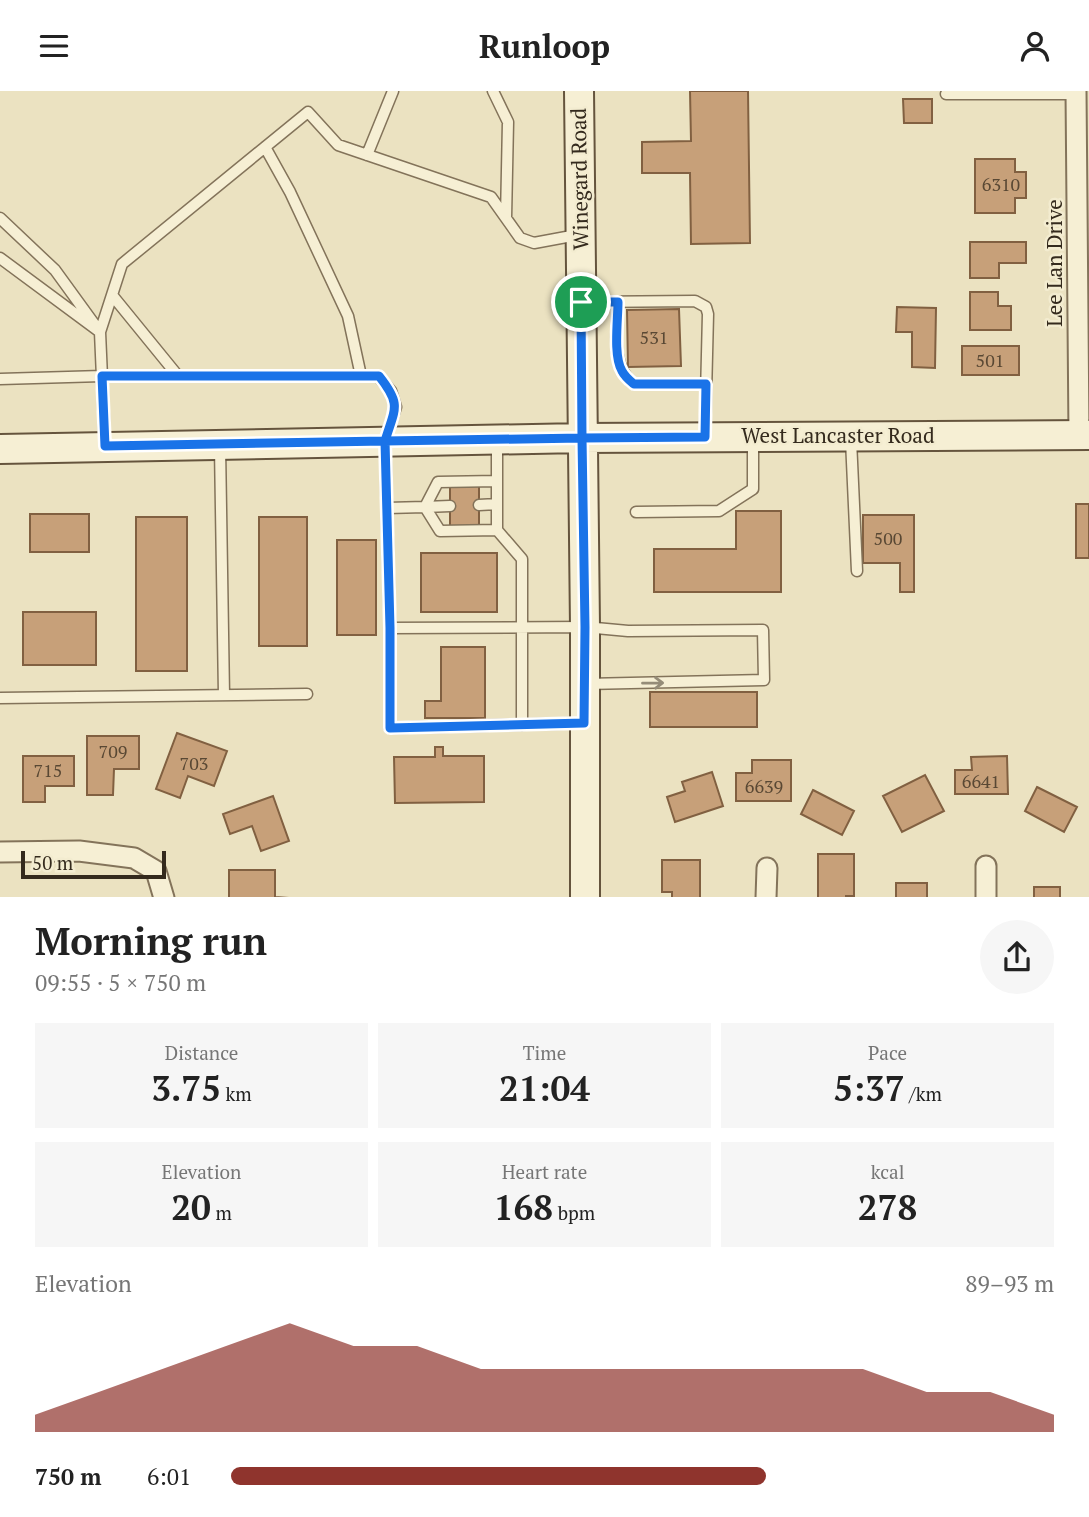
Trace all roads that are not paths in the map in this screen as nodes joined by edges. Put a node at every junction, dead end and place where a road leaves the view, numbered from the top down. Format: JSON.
{"nodes":[{"id":1,"x":393,"y":91,"type":"edge"},
{"id":2,"x":493,"y":91,"type":"edge"},
{"id":3,"x":579,"y":91,"type":"edge"},
{"id":4,"x":1076,"y":92,"type":"edge"},
{"id":5,"x":946,"y":94,"type":"dead end"},
{"id":6,"x":265,"y":147,"type":"junction"},
{"id":7,"x":367,"y":155,"type":"junction"},
{"id":8,"x":0,"y":218,"type":"edge"},
{"id":9,"x":506,"y":218,"type":"junction"},
{"id":10,"x":580,"y":235,"type":"junction"},
{"id":11,"x":0,"y":258,"type":"edge"},
{"id":12,"x":112,"y":295,"type":"junction"},
{"id":13,"x":581,"y":302,"type":"junction"},
{"id":14,"x":618,"y":302,"type":"junction"},
{"id":15,"x":100,"y":332,"type":"junction"},
{"id":16,"x":102,"y":376,"type":"junction"},
{"id":17,"x":178,"y":376,"type":"junction"},
{"id":18,"x":361,"y":376,"type":"junction"},
{"id":19,"x":0,"y":379,"type":"edge"},
{"id":20,"x":706,"y":384,"type":"junction"},
{"id":21,"x":1084,"y":435,"type":"edge"},
{"id":22,"x":753,"y":436,"type":"junction"},
{"id":23,"x":850,"y":436,"type":"junction"},
{"id":24,"x":705,"y":437,"type":"junction"},
{"id":25,"x":582,"y":438,"type":"junction"},
{"id":26,"x":497,"y":439,"type":"junction"},
{"id":27,"x":385,"y":441,"type":"junction"},
{"id":28,"x":220,"y":444,"type":"junction"},
{"id":29,"x":105,"y":446,"type":"junction"},
{"id":30,"x":0,"y":449,"type":"edge"},
{"id":31,"x":497,"y":481,"type":"junction"},
{"id":32,"x":498,"y":504,"type":"junction"},
{"id":33,"x":479,"y":505,"type":"dead end"},
{"id":34,"x":450,"y":506,"type":"dead end"},
{"id":35,"x":425,"y":507,"type":"junction"},
{"id":36,"x":387,"y":508,"type":"junction"},
{"id":37,"x":636,"y":512,"type":"dead end"},
{"id":38,"x":498,"y":530,"type":"junction"},
{"id":39,"x":856,"y":572,"type":"dead end"},
{"id":40,"x":521,"y":627,"type":"junction"},
{"id":41,"x":585,"y":627,"type":"junction"},
{"id":42,"x":390,"y":628,"type":"junction"},
{"id":43,"x":584,"y":684,"type":"junction"},
{"id":44,"x":307,"y":694,"type":"dead end"},
{"id":45,"x":224,"y":695,"type":"junction"},
{"id":46,"x":0,"y":698,"type":"edge"},
{"id":47,"x":584,"y":723,"type":"junction"},
{"id":48,"x":522,"y":725,"type":"junction"},
{"id":49,"x":0,"y":852,"type":"edge"},
{"id":50,"x":986,"y":866,"type":"dead end"},
{"id":51,"x":766,"y":868,"type":"dead end"},
{"id":52,"x":164,"y":897,"type":"edge"},
{"id":53,"x":585,"y":897,"type":"edge"},
{"id":54,"x":766,"y":897,"type":"edge"},
{"id":55,"x":986,"y":897,"type":"edge"}],
"edges":[{"from":1,"to":7,"type":"lane"},
{"from":2,"to":9,"type":"lane"},
{"from":3,"to":10,"type":"street","name":"Winegard Road"},
{"from":4,"to":5,"type":"lane"},
{"from":4,"to":21,"type":"street","name":"Lee Lan Drive"},
{"from":6,"to":7,"type":"lane"},
{"from":6,"to":12,"type":"lane"},
{"from":6,"to":18,"type":"lane"},
{"from":7,"to":9,"type":"lane"},
{"from":8,"to":15,"type":"lane"},
{"from":9,"to":10,"type":"lane"},
{"from":10,"to":13,"type":"street","name":"Winegard Road"},
{"from":11,"to":15,"type":"lane"},
{"from":12,"to":15,"type":"lane"},
{"from":12,"to":17,"type":"lane"},
{"from":13,"to":14,"type":"lane"},
{"from":13,"to":25,"type":"street","name":"Winegard Road"},
{"from":14,"to":20,"type":"lane"},
{"from":14,"to":20,"type":"lane"},
{"from":15,"to":16,"type":"lane"},
{"from":16,"to":17,"type":"lane"},
{"from":16,"to":19,"type":"lane"},
{"from":16,"to":29,"type":"lane"},
{"from":17,"to":18,"type":"lane"},
{"from":18,"to":27,"type":"lane"},
{"from":20,"to":24,"type":"lane"},
{"from":21,"to":23,"type":"street","name":"West Lancaster Road"},
{"from":22,"to":23,"type":"street","name":"West Lancaster Road"},
{"from":22,"to":24,"type":"street","name":"West Lancaster Road"},
{"from":22,"to":37,"type":"lane"},
{"from":23,"to":39,"type":"lane"},
{"from":24,"to":25,"type":"street","name":"West Lancaster Road"},
{"from":25,"to":26,"type":"street","name":"West Lancaster Road"},
{"from":25,"to":41,"type":"street","name":"Winegard Road"},
{"from":26,"to":27,"type":"street","name":"West Lancaster Road"},
{"from":26,"to":31,"type":"lane"},
{"from":27,"to":28,"type":"street","name":"West Lancaster Road"},
{"from":27,"to":36,"type":"lane"},
{"from":28,"to":29,"type":"street","name":"West Lancaster Road"},
{"from":28,"to":45,"type":"lane"},
{"from":29,"to":30,"type":"street","name":"West Lancaster Road"},
{"from":31,"to":32,"type":"lane"},
{"from":31,"to":35,"type":"lane"},
{"from":32,"to":33,"type":"lane"},
{"from":32,"to":38,"type":"lane"},
{"from":34,"to":35,"type":"lane"},
{"from":35,"to":36,"type":"lane"},
{"from":35,"to":38,"type":"lane"},
{"from":36,"to":42,"type":"lane"},
{"from":38,"to":40,"type":"lane"},
{"from":40,"to":41,"type":"lane"},
{"from":40,"to":42,"type":"lane"},
{"from":40,"to":48,"type":"lane"},
{"from":41,"to":43,"type":"street","name":"Winegard Road"},
{"from":43,"to":41,"type":"lane","one_way":true},
{"from":42,"to":48,"type":"lane"},
{"from":43,"to":47,"type":"street","name":"Winegard Road"},
{"from":44,"to":45,"type":"lane"},
{"from":45,"to":46,"type":"lane"},
{"from":47,"to":48,"type":"lane"},
{"from":47,"to":53,"type":"street","name":"Winegard Road"},
{"from":49,"to":52,"type":"street"},
{"from":50,"to":55,"type":"street"},
{"from":51,"to":54,"type":"street"}]}
